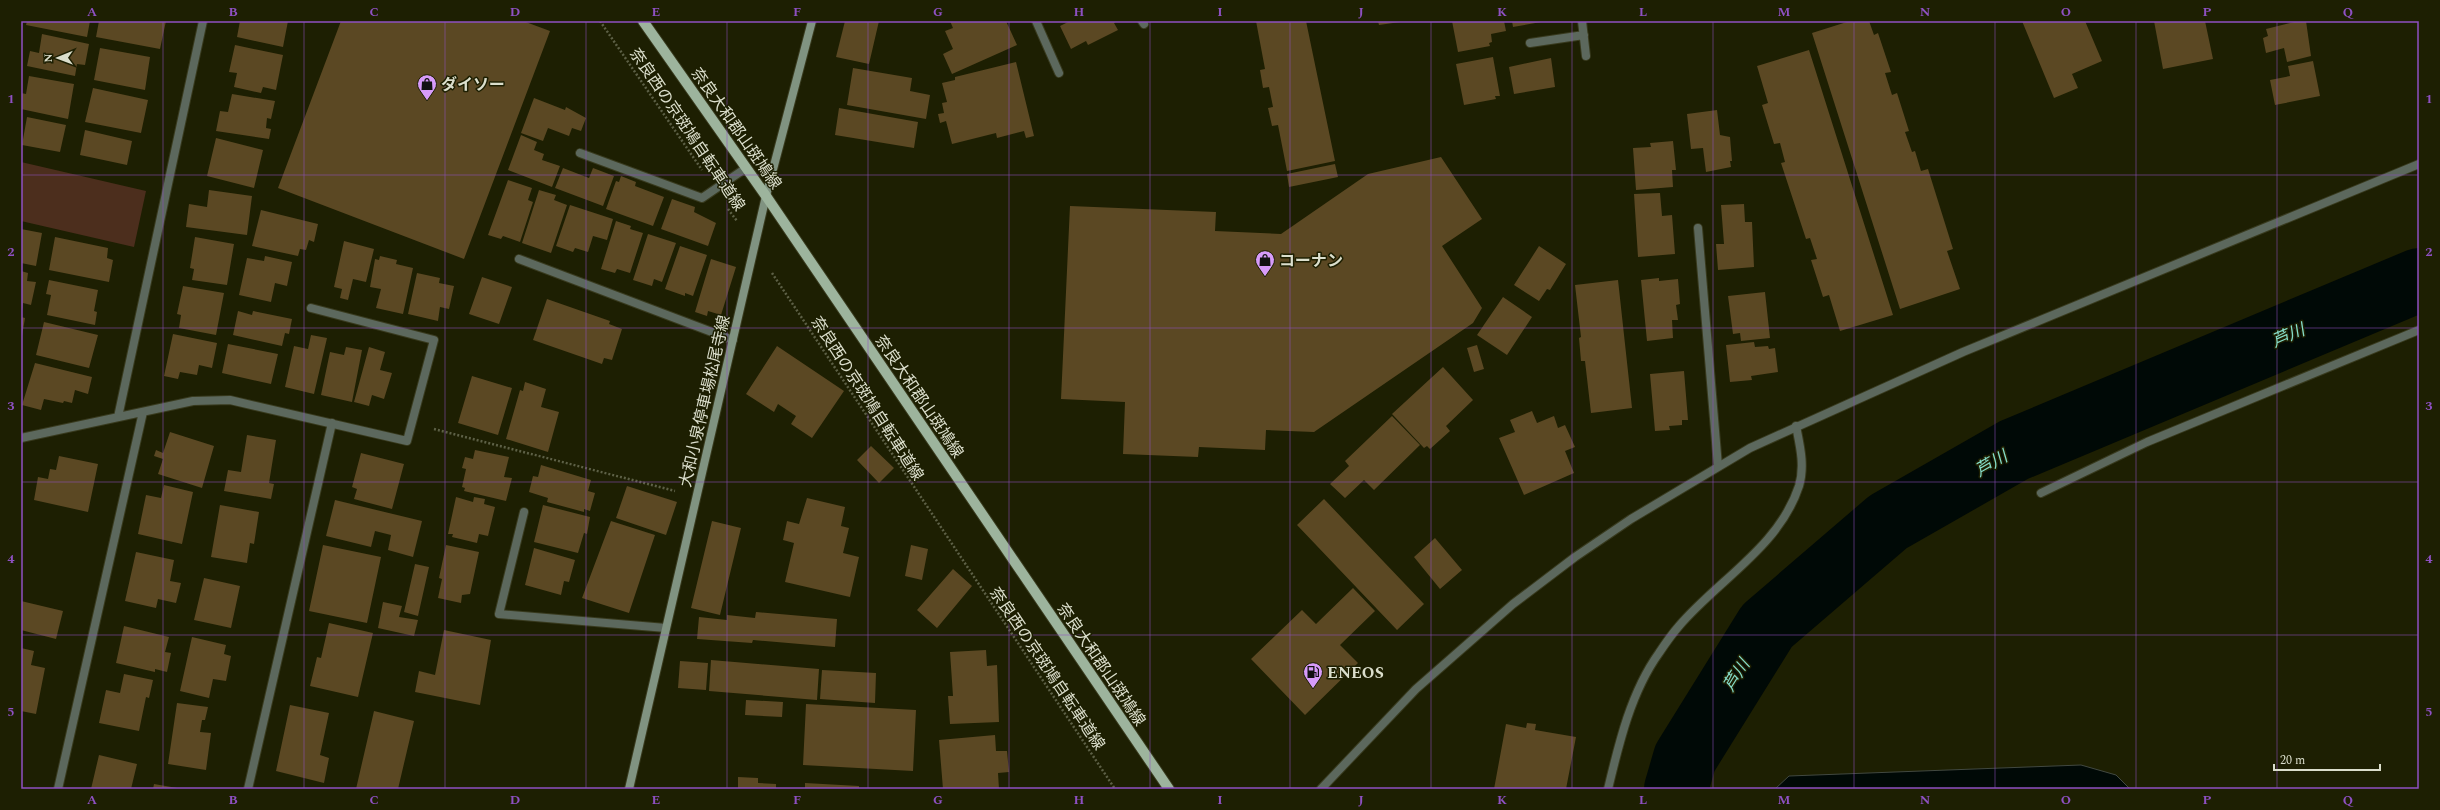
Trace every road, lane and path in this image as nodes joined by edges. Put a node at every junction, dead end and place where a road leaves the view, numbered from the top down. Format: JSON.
{"nodes":[{"id":1,"x":203,"y":21,"type":"edge"},
{"id":2,"x":600,"y":21,"type":"edge"},
{"id":3,"x":643,"y":21,"type":"edge"},
{"id":4,"x":812,"y":21,"type":"edge"},
{"id":5,"x":1036,"y":21,"type":"edge"},
{"id":6,"x":1582,"y":21,"type":"edge"},
{"id":7,"x":1584,"y":35,"type":"junction"},
{"id":8,"x":1530,"y":42,"type":"dead end"},
{"id":9,"x":1586,"y":56,"type":"dead end"},
{"id":10,"x":1059,"y":73,"type":"dead end"},
{"id":11,"x":580,"y":153,"type":"dead end"},
{"id":12,"x":2419,"y":164,"type":"edge"},
{"id":13,"x":746,"y":168,"type":"junction"},
{"id":14,"x":715,"y":190,"type":"junction"},
{"id":15,"x":766,"y":196,"type":"junction"},
{"id":16,"x":1698,"y":228,"type":"dead end"},
{"id":17,"x":754,"y":247,"type":"junction"},
{"id":18,"x":519,"y":259,"type":"dead end"},
{"id":19,"x":310,"y":308,"type":"dead end"},
{"id":20,"x":2419,"y":330,"type":"edge"},
{"id":21,"x":733,"y":340,"type":"junction"},
{"id":22,"x":142,"y":412,"type":"junction"},
{"id":23,"x":118,"y":417,"type":"junction"},
{"id":24,"x":332,"y":423,"type":"junction"},
{"id":25,"x":412,"y":424,"type":"junction"},
{"id":26,"x":1796,"y":426,"type":"junction"},
{"id":27,"x":21,"y":438,"type":"edge"},
{"id":28,"x":1718,"y":466,"type":"junction"},
{"id":29,"x":2041,"y":493,"type":"dead end"},
{"id":30,"x":697,"y":496,"type":"junction"},
{"id":31,"x":524,"y":512,"type":"dead end"},
{"id":32,"x":666,"y":628,"type":"junction"},
{"id":33,"x":58,"y":789,"type":"edge"},
{"id":34,"x":248,"y":789,"type":"edge"},
{"id":35,"x":629,"y":789,"type":"edge"},
{"id":36,"x":1115,"y":789,"type":"edge"},
{"id":37,"x":1169,"y":789,"type":"edge"},
{"id":38,"x":1322,"y":789,"type":"edge"},
{"id":39,"x":1608,"y":789,"type":"edge"}],
"edges":[{"from":1,"to":23,"type":"street"},
{"from":2,"to":14,"type":"path","name":"奈良西の京斑鳩自転車道線"},
{"from":3,"to":13,"type":"main road","name":"奈良大和郡山斑鳩線"},
{"from":4,"to":15,"type":"main road","name":"大和小泉停車場松尾寺線"},
{"from":5,"to":10,"type":"street"},
{"from":6,"to":7,"type":"street"},
{"from":7,"to":8,"type":"street"},
{"from":7,"to":9,"type":"street"},
{"from":11,"to":14,"type":"street"},
{"from":12,"to":26,"type":"street"},
{"from":13,"to":14,"type":"street"},
{"from":13,"to":15,"type":"main road","name":"奈良大和郡山斑鳩線"},
{"from":14,"to":17,"type":"path","name":"奈良西の京斑鳩自転車道線"},
{"from":15,"to":17,"type":"main road","name":"大和小泉停車場松尾寺線"},
{"from":15,"to":37,"type":"main road","name":"奈良大和郡山斑鳩線"},
{"from":16,"to":28,"type":"street"},
{"from":17,"to":21,"type":"main road","name":"大和小泉停車場松尾寺線"},
{"from":17,"to":36,"type":"path","name":"奈良西の京斑鳩自転車道線"},
{"from":18,"to":21,"type":"street"},
{"from":19,"to":25,"type":"street"},
{"from":20,"to":29,"type":"street"},
{"from":21,"to":30,"type":"main road","name":"大和小泉停車場松尾寺線"},
{"from":22,"to":23,"type":"street"},
{"from":22,"to":24,"type":"street"},
{"from":22,"to":33,"type":"street"},
{"from":23,"to":27,"type":"street"},
{"from":24,"to":25,"type":"street"},
{"from":24,"to":34,"type":"street"},
{"from":25,"to":30,"type":"path"},
{"from":26,"to":28,"type":"street"},
{"from":26,"to":39,"type":"street"},
{"from":28,"to":38,"type":"street"},
{"from":30,"to":32,"type":"main road","name":"大和小泉停車場松尾寺線"},
{"from":31,"to":32,"type":"street"},
{"from":32,"to":35,"type":"main road","name":"大和小泉停車場松尾寺線"}]}
